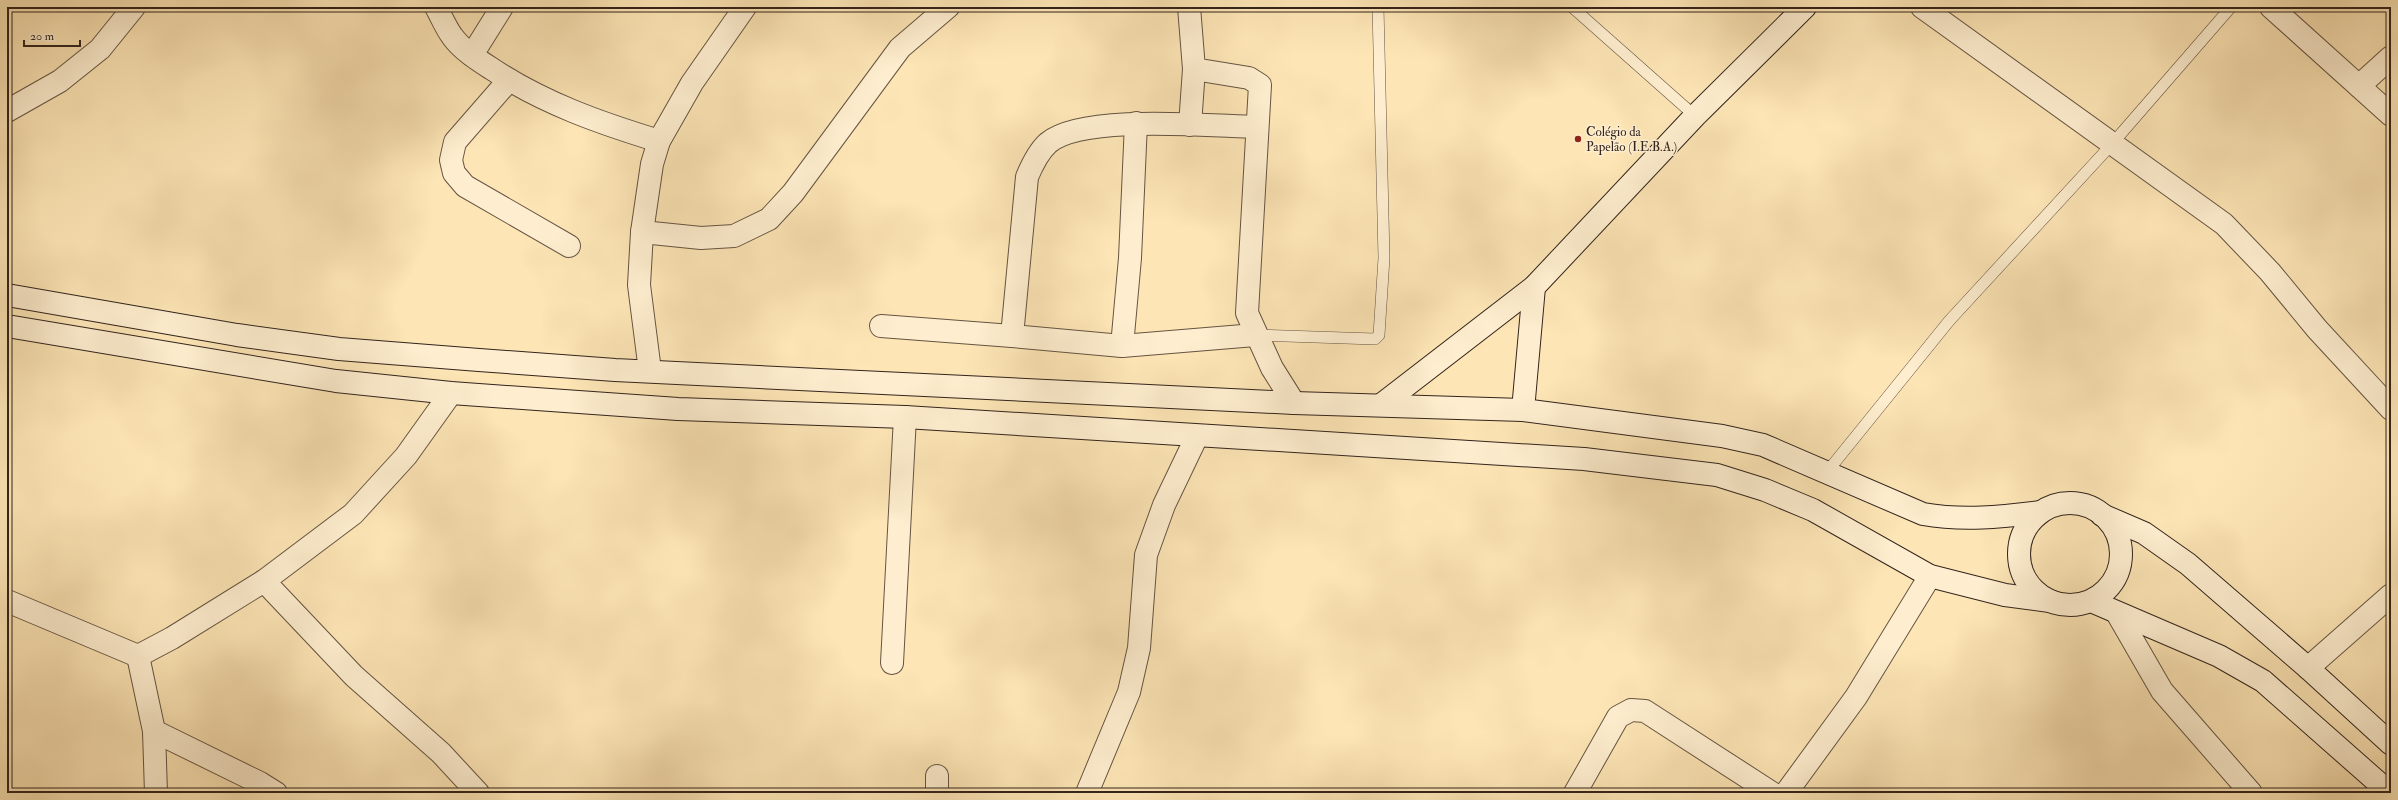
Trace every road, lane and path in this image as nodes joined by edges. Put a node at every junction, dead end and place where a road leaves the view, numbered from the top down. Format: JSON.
{"nodes":[{"id":1,"x":134,"y":7,"type":"edge"},
{"id":2,"x":436,"y":7,"type":"edge"},
{"id":3,"x":502,"y":7,"type":"edge"},
{"id":4,"x":745,"y":7,"type":"edge"},
{"id":5,"x":948,"y":7,"type":"edge"},
{"id":6,"x":1188,"y":7,"type":"edge"},
{"id":7,"x":1378,"y":7,"type":"edge"},
{"id":8,"x":1572,"y":7,"type":"edge"},
{"id":9,"x":1805,"y":7,"type":"edge"},
{"id":10,"x":1922,"y":7,"type":"edge"},
{"id":11,"x":2231,"y":7,"type":"edge"},
{"id":12,"x":2271,"y":7,"type":"edge"},
{"id":13,"x":472,"y":55,"type":"junction"},
{"id":14,"x":2391,"y":57,"type":"edge"},
{"id":15,"x":1194,"y":69,"type":"junction"},
{"id":16,"x":509,"y":80,"type":"junction"},
{"id":17,"x":2359,"y":86,"type":"junction"},
{"id":18,"x":7,"y":111,"type":"edge"},
{"id":19,"x":2391,"y":115,"type":"edge"},
{"id":20,"x":1695,"y":116,"type":"junction"},
{"id":21,"x":1136,"y":123,"type":"junction"},
{"id":22,"x":1190,"y":125,"type":"junction"},
{"id":23,"x":1256,"y":127,"type":"junction"},
{"id":24,"x":659,"y":140,"type":"junction"},
{"id":25,"x":2112,"y":144,"type":"junction"},
{"id":26,"x":642,"y":232,"type":"junction"},
{"id":27,"x":568,"y":246,"type":"dead end"},
{"id":28,"x":1534,"y":287,"type":"junction"},
{"id":29,"x":7,"y":295,"type":"edge"},
{"id":30,"x":7,"y":326,"type":"edge"},
{"id":31,"x":881,"y":326,"type":"dead end"},
{"id":32,"x":1256,"y":335,"type":"junction"},
{"id":33,"x":1012,"y":336,"type":"junction"},
{"id":34,"x":1122,"y":346,"type":"junction"},
{"id":35,"x":650,"y":371,"type":"junction"},
{"id":36,"x":451,"y":393,"type":"junction"},
{"id":37,"x":1294,"y":403,"type":"junction"},
{"id":38,"x":1381,"y":405,"type":"junction"},
{"id":39,"x":2391,"y":409,"type":"edge"},
{"id":40,"x":1523,"y":410,"type":"junction"},
{"id":41,"x":905,"y":417,"type":"junction"},
{"id":42,"x":1197,"y":436,"type":"junction"},
{"id":43,"x":1827,"y":472,"type":"junction"},
{"id":44,"x":2041,"y":512,"type":"junction"},
{"id":45,"x":2102,"y":515,"type":"junction"},
{"id":46,"x":1930,"y":576,"type":"junction"},
{"id":47,"x":264,"y":581,"type":"junction"},
{"id":48,"x":2391,"y":595,"type":"edge"},
{"id":49,"x":7,"y":601,"type":"edge"},
{"id":50,"x":2050,"y":601,"type":"junction"},
{"id":51,"x":2091,"y":601,"type":"junction"},
{"id":52,"x":2117,"y":613,"type":"junction"},
{"id":53,"x":138,"y":656,"type":"junction"},
{"id":54,"x":892,"y":663,"type":"dead end"},
{"id":55,"x":2308,"y":668,"type":"junction"},
{"id":56,"x":154,"y":731,"type":"junction"},
{"id":57,"x":2391,"y":744,"type":"edge"},
{"id":58,"x":156,"y":793,"type":"edge"},
{"id":59,"x":276,"y":793,"type":"edge"},
{"id":60,"x":478,"y":793,"type":"edge"},
{"id":61,"x":1087,"y":793,"type":"edge"},
{"id":62,"x":1575,"y":793,"type":"edge"},
{"id":63,"x":1772,"y":793,"type":"edge"},
{"id":64,"x":1786,"y":793,"type":"edge"},
{"id":65,"x":2251,"y":793,"type":"edge"},
{"id":66,"x":2390,"y":793,"type":"edge"}],
"edges":[{"from":1,"to":18,"type":"street"},
{"from":2,"to":13,"type":"street"},
{"from":3,"to":13,"type":"street"},
{"from":4,"to":24,"type":"street"},
{"from":5,"to":26,"type":"street"},
{"from":6,"to":15,"type":"street"},
{"from":7,"to":32,"type":"lane"},
{"from":8,"to":20,"type":"lane"},
{"from":9,"to":20,"type":"street"},
{"from":10,"to":25,"type":"street"},
{"from":11,"to":25,"type":"lane"},
{"from":12,"to":17,"type":"street"},
{"from":13,"to":16,"type":"street"},
{"from":14,"to":17,"type":"street"},
{"from":15,"to":22,"type":"street"},
{"from":15,"to":23,"type":"street"},
{"from":16,"to":24,"type":"street"},
{"from":16,"to":27,"type":"street"},
{"from":17,"to":19,"type":"street"},
{"from":20,"to":28,"type":"street"},
{"from":21,"to":22,"type":"street"},
{"from":21,"to":33,"type":"street"},
{"from":21,"to":34,"type":"street"},
{"from":22,"to":23,"type":"street"},
{"from":23,"to":32,"type":"street"},
{"from":24,"to":26,"type":"street"},
{"from":25,"to":39,"type":"street"},
{"from":25,"to":43,"type":"lane"},
{"from":26,"to":35,"type":"street"},
{"from":28,"to":38,"type":"street"},
{"from":28,"to":40,"type":"street"},
{"from":29,"to":35,"type":"street"},
{"from":30,"to":36,"type":"street"},
{"from":31,"to":33,"type":"street"},
{"from":32,"to":34,"type":"street"},
{"from":32,"to":37,"type":"street"},
{"from":33,"to":34,"type":"street"},
{"from":35,"to":37,"type":"street"},
{"from":36,"to":41,"type":"street"},
{"from":36,"to":47,"type":"street"},
{"from":37,"to":38,"type":"street"},
{"from":38,"to":40,"type":"street"},
{"from":40,"to":43,"type":"street"},
{"from":41,"to":42,"type":"street"},
{"from":41,"to":54,"type":"street"},
{"from":42,"to":46,"type":"street"},
{"from":42,"to":61,"type":"street"},
{"from":43,"to":44,"type":"street"},
{"from":44,"to":45,"type":"street"},
{"from":44,"to":50,"type":"street"},
{"from":45,"to":51,"type":"street"},
{"from":45,"to":55,"type":"street"},
{"from":46,"to":50,"type":"street"},
{"from":46,"to":64,"type":"street"},
{"from":47,"to":53,"type":"street"},
{"from":47,"to":60,"type":"street"},
{"from":48,"to":55,"type":"street"},
{"from":49,"to":53,"type":"street"},
{"from":50,"to":51,"type":"street"},
{"from":51,"to":52,"type":"street"},
{"from":52,"to":65,"type":"street"},
{"from":52,"to":66,"type":"street"},
{"from":53,"to":56,"type":"street"},
{"from":55,"to":57,"type":"street"},
{"from":56,"to":58,"type":"street"},
{"from":56,"to":59,"type":"street"},
{"from":62,"to":63,"type":"street"}]}
